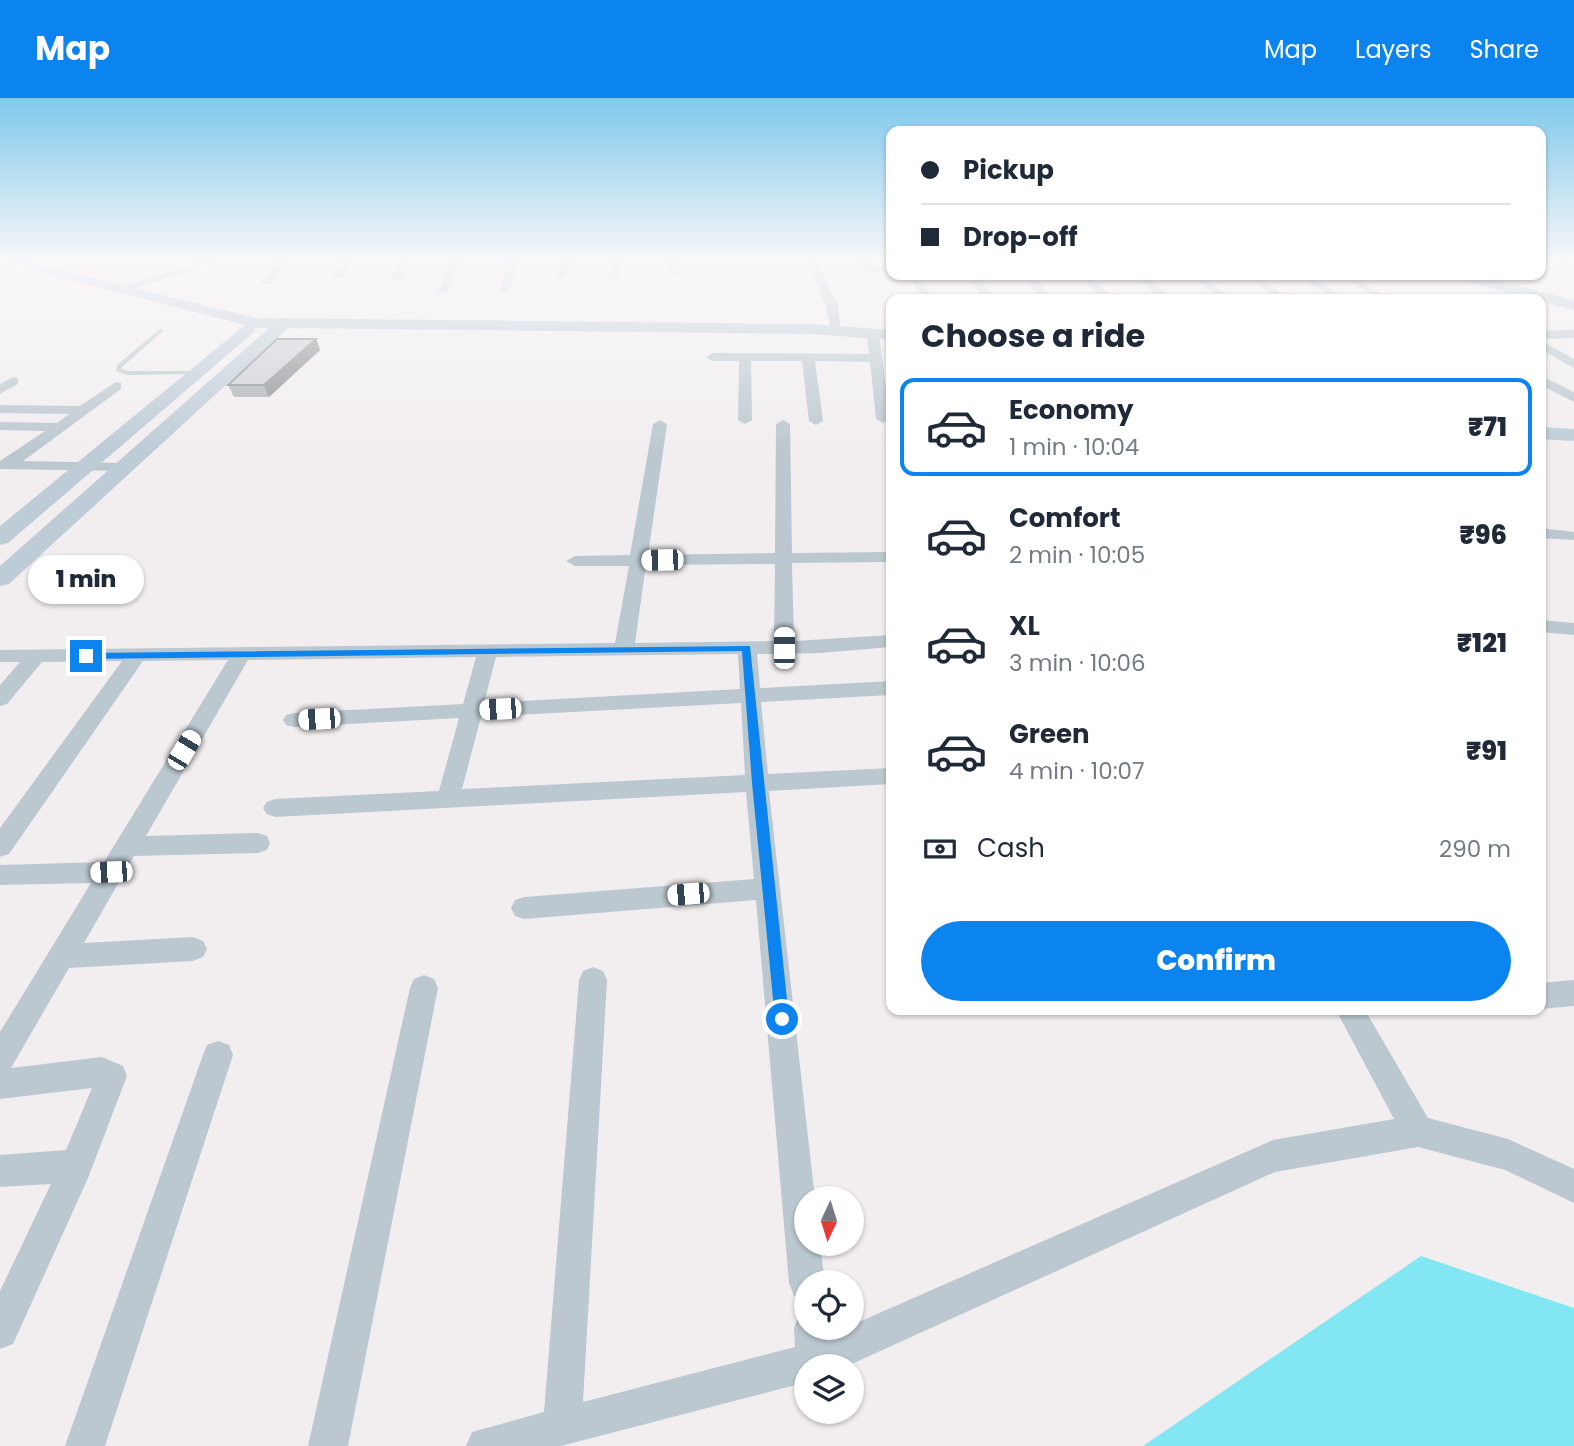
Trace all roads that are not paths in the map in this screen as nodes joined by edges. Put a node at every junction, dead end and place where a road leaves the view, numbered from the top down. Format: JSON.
{"nodes":[{"id":1,"x":250,"y":325,"type":"edge"},
{"id":2,"x":252,"y":325,"type":"edge"},
{"id":3,"x":836,"y":325,"type":"edge"},
{"id":4,"x":264,"y":328,"type":"junction"},
{"id":5,"x":161,"y":330,"type":"dead end"},
{"id":6,"x":838,"y":332,"type":"junction"},
{"id":7,"x":877,"y":334,"type":"edge"},
{"id":8,"x":1574,"y":334,"type":"edge"},
{"id":9,"x":1546,"y":335,"type":"edge"},
{"id":10,"x":1546,"y":348,"type":"edge"},
{"id":11,"x":712,"y":357,"type":"dead end"},
{"id":12,"x":745,"y":357,"type":"junction"},
{"id":13,"x":808,"y":358,"type":"junction"},
{"id":14,"x":876,"y":358,"type":"junction"},
{"id":15,"x":1574,"y":364,"type":"edge"},
{"id":16,"x":195,"y":373,"type":"junction"},
{"id":17,"x":884,"y":375,"type":"edge"},
{"id":18,"x":13,"y":381,"type":"dead end"},
{"id":19,"x":1548,"y":383,"type":"dead end"},
{"id":20,"x":116,"y":386,"type":"dead end"},
{"id":21,"x":0,"y":390,"type":"edge"},
{"id":22,"x":1573,"y":398,"type":"edge"},
{"id":23,"x":0,"y":409,"type":"edge"},
{"id":24,"x":83,"y":410,"type":"junction"},
{"id":25,"x":885,"y":410,"type":"edge"},
{"id":26,"x":745,"y":420,"type":"dead end"},
{"id":27,"x":816,"y":421,"type":"dead end"},
{"id":28,"x":660,"y":424,"type":"dead end"},
{"id":29,"x":783,"y":424,"type":"dead end"},
{"id":30,"x":0,"y":426,"type":"edge"},
{"id":31,"x":60,"y":427,"type":"junction"},
{"id":32,"x":1546,"y":433,"type":"edge"},
{"id":33,"x":1574,"y":435,"type":"edge"},
{"id":34,"x":4,"y":465,"type":"edge"},
{"id":35,"x":84,"y":467,"type":"junction"},
{"id":36,"x":123,"y":468,"type":"junction"},
{"id":37,"x":1546,"y":534,"type":"edge"},
{"id":38,"x":1568,"y":536,"type":"dead end"},
{"id":39,"x":0,"y":538,"type":"edge"},
{"id":40,"x":886,"y":557,"type":"edge"},
{"id":41,"x":783,"y":558,"type":"junction"},
{"id":42,"x":638,"y":560,"type":"junction"},
{"id":43,"x":575,"y":561,"type":"dead end"},
{"id":44,"x":0,"y":579,"type":"edge"},
{"id":45,"x":1546,"y":627,"type":"edge"},
{"id":46,"x":1574,"y":629,"type":"edge"},
{"id":47,"x":886,"y":641,"type":"edge"},
{"id":48,"x":747,"y":648,"type":"junction"},
{"id":49,"x":784,"y":648,"type":"junction"},
{"id":50,"x":624,"y":650,"type":"junction"},
{"id":51,"x":487,"y":652,"type":"junction"},
{"id":52,"x":241,"y":654,"type":"junction"},
{"id":53,"x":137,"y":655,"type":"junction"},
{"id":54,"x":0,"y":656,"type":"edge"},
{"id":55,"x":36,"y":656,"type":"junction"},
{"id":56,"x":886,"y":688,"type":"edge"},
{"id":57,"x":750,"y":696,"type":"junction"},
{"id":58,"x":0,"y":699,"type":"edge"},
{"id":59,"x":472,"y":711,"type":"junction"},
{"id":60,"x":294,"y":720,"type":"dead end"},
{"id":61,"x":886,"y":776,"type":"edge"},
{"id":62,"x":757,"y":783,"type":"junction"},
{"id":63,"x":448,"y":800,"type":"junction"},
{"id":64,"x":275,"y":808,"type":"dead end"},
{"id":65,"x":258,"y":843,"type":"dead end"},
{"id":66,"x":127,"y":846,"type":"junction"},
{"id":67,"x":0,"y":847,"type":"edge"},
{"id":68,"x":111,"y":872,"type":"junction"},
{"id":69,"x":0,"y":875,"type":"edge"},
{"id":70,"x":769,"y":888,"type":"junction"},
{"id":71,"x":524,"y":908,"type":"dead end"},
{"id":72,"x":193,"y":949,"type":"dead end"},
{"id":73,"x":62,"y":956,"type":"junction"},
{"id":74,"x":593,"y":980,"type":"dead end"},
{"id":75,"x":425,"y":988,"type":"dead end"},
{"id":76,"x":1574,"y":993,"type":"edge"},
{"id":77,"x":1546,"y":995,"type":"edge"},
{"id":78,"x":1359,"y":1015,"type":"edge"},
{"id":79,"x":218,"y":1055,"type":"dead end"},
{"id":80,"x":0,"y":1059,"type":"edge"},
{"id":81,"x":0,"y":1084,"type":"edge"},
{"id":82,"x":1419,"y":1130,"type":"junction"},
{"id":83,"x":76,"y":1166,"type":"junction"},
{"id":84,"x":0,"y":1171,"type":"edge"},
{"id":85,"x":1574,"y":1186,"type":"edge"},
{"id":86,"x":806,"y":1270,"type":"edge"},
{"id":87,"x":0,"y":1331,"type":"edge"},
{"id":88,"x":813,"y":1345,"type":"edge"},
{"id":89,"x":562,"y":1425,"type":"junction"},
{"id":90,"x":85,"y":1446,"type":"edge"},
{"id":91,"x":328,"y":1446,"type":"edge"},
{"id":92,"x":486,"y":1446,"type":"edge"}],
"edges":[{"from":1,"to":4,"type":"street"},
{"from":2,"to":4,"type":"street"},
{"from":3,"to":6,"type":"street"},
{"from":4,"to":6,"type":"street"},
{"from":4,"to":7,"type":"street"},
{"from":4,"to":16,"type":"street"},
{"from":4,"to":36,"type":"street"},
{"from":5,"to":16,"type":"lane"},
{"from":6,"to":7,"type":"street"},
{"from":7,"to":14,"type":"street"},
{"from":8,"to":9,"type":"street"},
{"from":10,"to":15,"type":"street"},
{"from":11,"to":12,"type":"street"},
{"from":12,"to":13,"type":"street"},
{"from":12,"to":26,"type":"street"},
{"from":13,"to":14,"type":"street"},
{"from":13,"to":27,"type":"street"},
{"from":14,"to":17,"type":"street"},
{"from":16,"to":35,"type":"street"},
{"from":17,"to":25,"type":"street"},
{"from":18,"to":21,"type":"street"},
{"from":19,"to":22,"type":"street"},
{"from":20,"to":24,"type":"street"},
{"from":23,"to":24,"type":"street"},
{"from":24,"to":31,"type":"street"},
{"from":28,"to":42,"type":"street"},
{"from":29,"to":41,"type":"street"},
{"from":30,"to":31,"type":"street"},
{"from":31,"to":34,"type":"street"},
{"from":32,"to":33,"type":"street"},
{"from":34,"to":35,"type":"street"},
{"from":35,"to":36,"type":"street"},
{"from":35,"to":39,"type":"street"},
{"from":36,"to":44,"type":"street"},
{"from":37,"to":38,"type":"street"},
{"from":40,"to":41,"type":"street"},
{"from":41,"to":42,"type":"street"},
{"from":41,"to":49,"type":"street"},
{"from":42,"to":43,"type":"street"},
{"from":42,"to":50,"type":"street"},
{"from":45,"to":46,"type":"street"},
{"from":47,"to":49,"type":"street"},
{"from":48,"to":49,"type":"street"},
{"from":48,"to":50,"type":"street"},
{"from":48,"to":57,"type":"street"},
{"from":50,"to":51,"type":"street"},
{"from":51,"to":52,"type":"street"},
{"from":51,"to":59,"type":"street"},
{"from":52,"to":53,"type":"street"},
{"from":52,"to":66,"type":"street"},
{"from":53,"to":55,"type":"street"},
{"from":53,"to":67,"type":"street"},
{"from":54,"to":55,"type":"street"},
{"from":55,"to":58,"type":"street"},
{"from":56,"to":57,"type":"street"},
{"from":57,"to":59,"type":"street"},
{"from":57,"to":62,"type":"street"},
{"from":59,"to":60,"type":"street"},
{"from":59,"to":63,"type":"street"},
{"from":61,"to":62,"type":"street"},
{"from":62,"to":63,"type":"street"},
{"from":62,"to":70,"type":"street"},
{"from":63,"to":64,"type":"street"},
{"from":65,"to":66,"type":"street"},
{"from":66,"to":68,"type":"street"},
{"from":68,"to":69,"type":"street"},
{"from":68,"to":73,"type":"street"},
{"from":70,"to":71,"type":"street"},
{"from":70,"to":86,"type":"street"},
{"from":72,"to":73,"type":"street"},
{"from":73,"to":80,"type":"street"},
{"from":74,"to":89,"type":"street"},
{"from":75,"to":91,"type":"street"},
{"from":76,"to":77,"type":"street"},
{"from":78,"to":82,"type":"street"},
{"from":79,"to":90,"type":"street"},
{"from":81,"to":83,"type":"street"},
{"from":82,"to":85,"type":"street"},
{"from":82,"to":88,"type":"street"},
{"from":83,"to":84,"type":"street"},
{"from":83,"to":87,"type":"street"},
{"from":88,"to":89,"type":"street"},
{"from":89,"to":92,"type":"street"}]}
